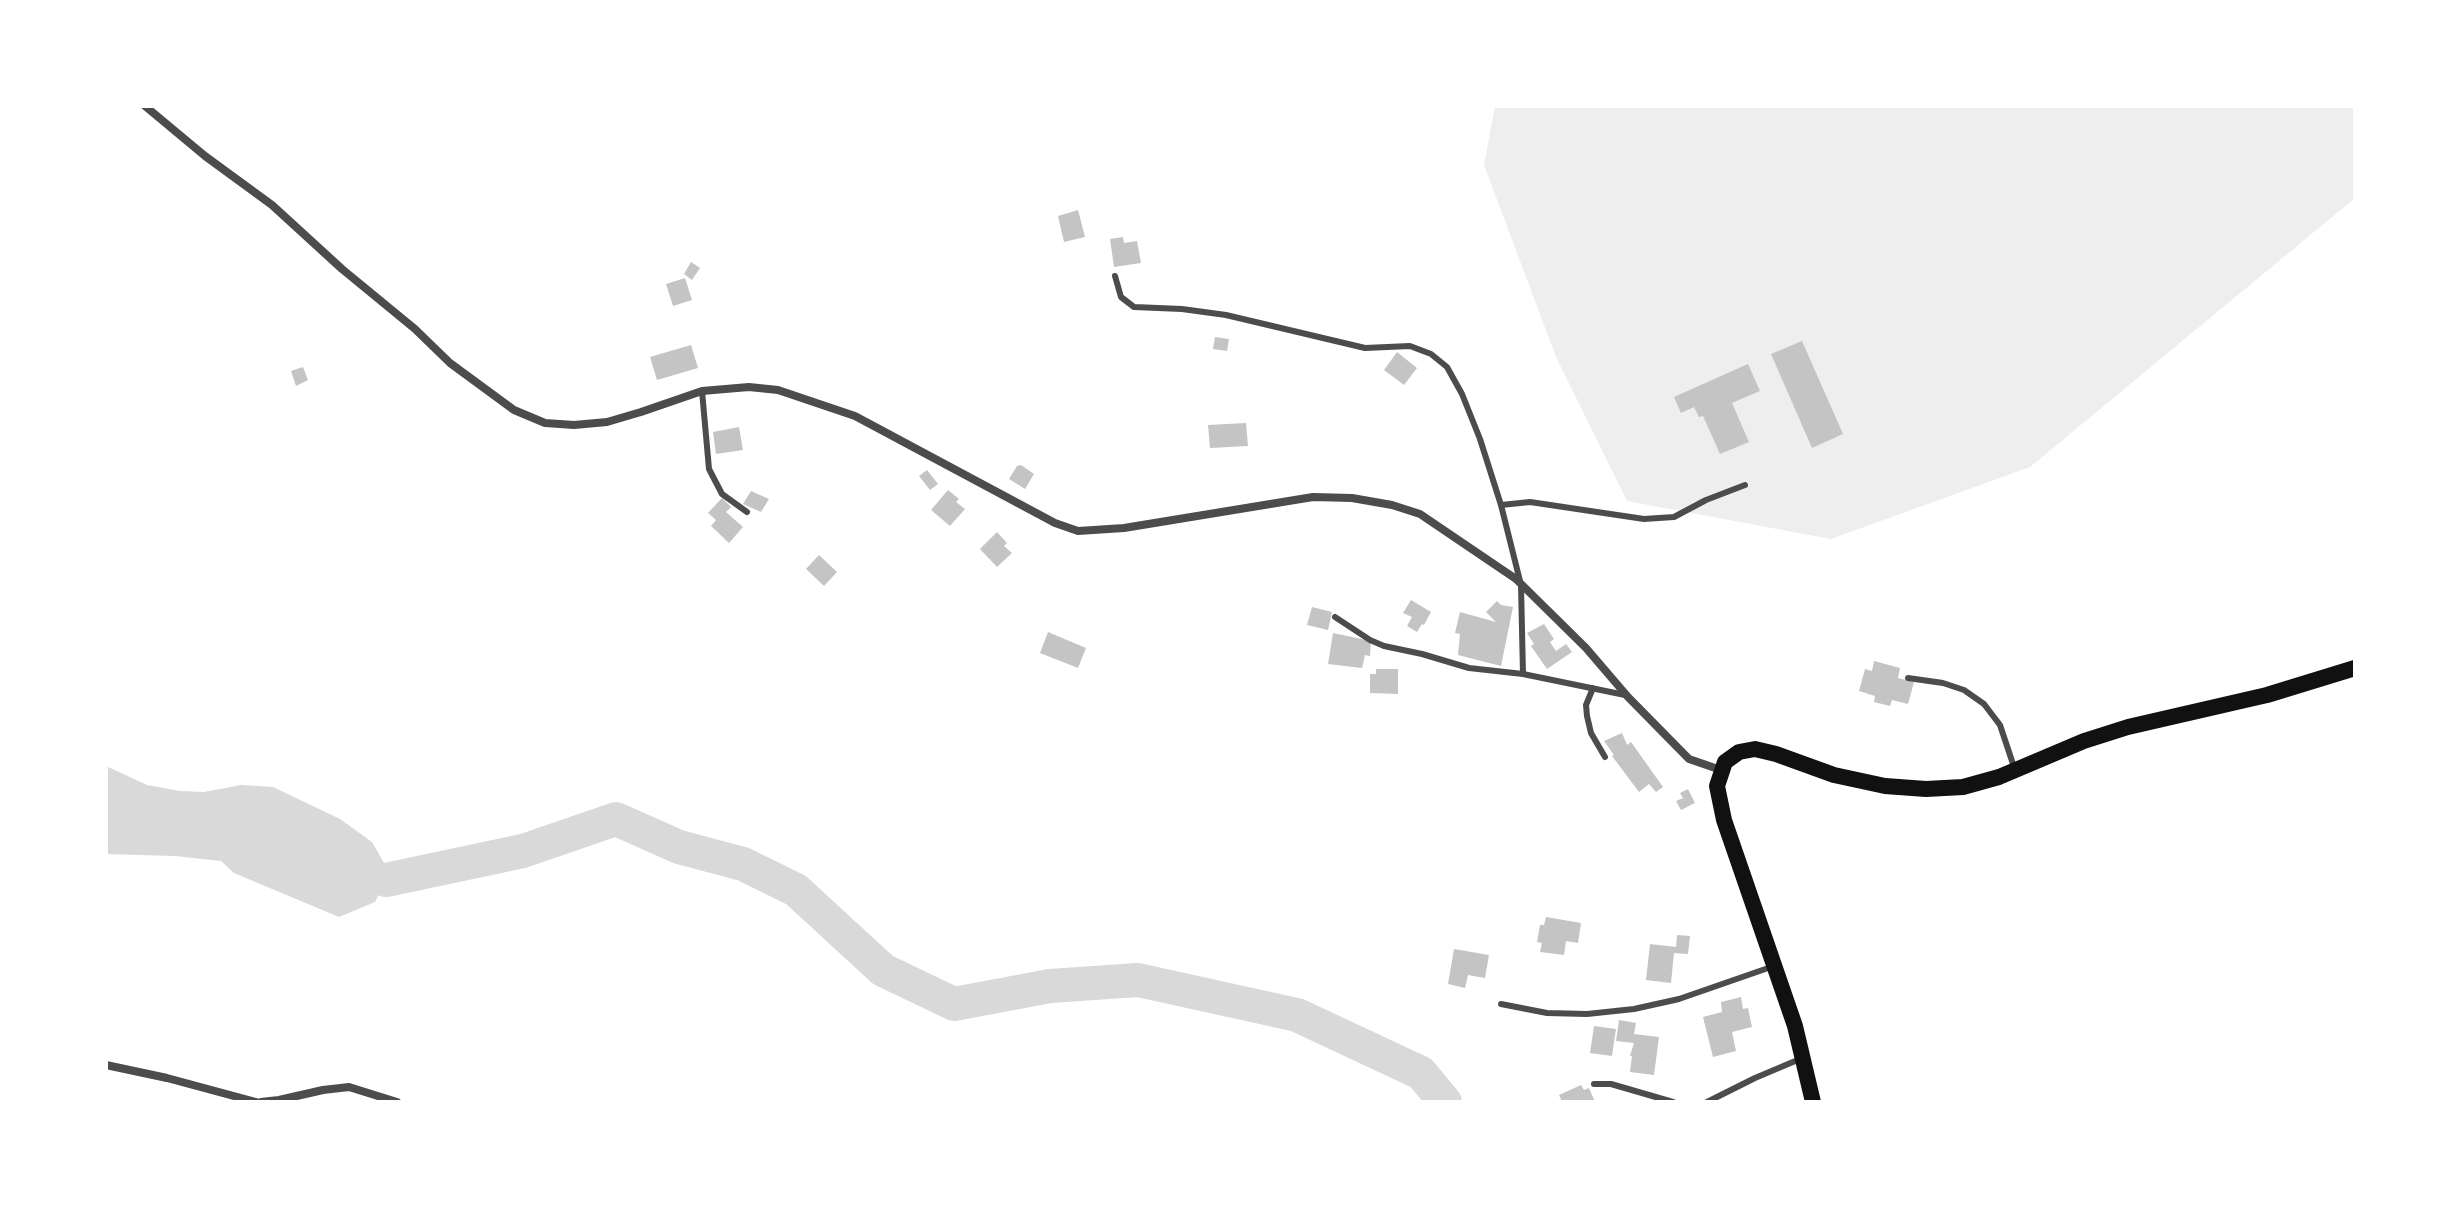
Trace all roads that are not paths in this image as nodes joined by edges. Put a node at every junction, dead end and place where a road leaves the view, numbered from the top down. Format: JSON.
{"nodes":[{"id":1,"x":145,"y":106,"type":"edge"},
{"id":2,"x":1115,"y":276,"type":"dead end"},
{"id":3,"x":702,"y":391,"type":"junction"},
{"id":4,"x":1745,"y":485,"type":"dead end"},
{"id":5,"x":1501,"y":505,"type":"junction"},
{"id":6,"x":747,"y":512,"type":"dead end"},
{"id":7,"x":1521,"y":585,"type":"junction"},
{"id":8,"x":1335,"y":617,"type":"dead end"},
{"id":9,"x":2355,"y":668,"type":"edge"},
{"id":10,"x":1523,"y":674,"type":"junction"},
{"id":11,"x":1908,"y":678,"type":"dead end"},
{"id":12,"x":1593,"y":688,"type":"junction"},
{"id":13,"x":1628,"y":697,"type":"junction"},
{"id":14,"x":1605,"y":757,"type":"dead end"},
{"id":15,"x":1721,"y":770,"type":"junction"},
{"id":16,"x":2016,"y":770,"type":"junction"},
{"id":17,"x":1774,"y":966,"type":"junction"},
{"id":18,"x":1501,"y":1004,"type":"dead end"},
{"id":19,"x":1804,"y":1058,"type":"junction"},
{"id":20,"x":106,"y":1065,"type":"edge"},
{"id":21,"x":1594,"y":1084,"type":"dead end"},
{"id":22,"x":258,"y":1102,"type":"edge"},
{"id":23,"x":397,"y":1102,"type":"edge"},
{"id":24,"x":1673,"y":1102,"type":"edge"},
{"id":25,"x":1707,"y":1102,"type":"edge"},
{"id":26,"x":1813,"y":1102,"type":"edge"}],
"edges":[{"from":1,"to":3,"type":"street"},
{"from":2,"to":5,"type":"lane"},
{"from":3,"to":6,"type":"lane"},
{"from":3,"to":7,"type":"street"},
{"from":4,"to":5,"type":"lane"},
{"from":5,"to":7,"type":"lane"},
{"from":7,"to":10,"type":"lane"},
{"from":7,"to":13,"type":"street"},
{"from":8,"to":10,"type":"lane"},
{"from":9,"to":16,"type":"main road"},
{"from":10,"to":12,"type":"lane"},
{"from":11,"to":16,"type":"lane"},
{"from":12,"to":13,"type":"lane"},
{"from":12,"to":14,"type":"lane"},
{"from":13,"to":15,"type":"street"},
{"from":15,"to":16,"type":"main road"},
{"from":15,"to":17,"type":"main road"},
{"from":17,"to":18,"type":"lane"},
{"from":17,"to":19,"type":"main road"},
{"from":19,"to":25,"type":"lane"},
{"from":19,"to":26,"type":"main road"},
{"from":20,"to":22,"type":"street"},
{"from":21,"to":24,"type":"lane"},
{"from":22,"to":23,"type":"street"}]}
